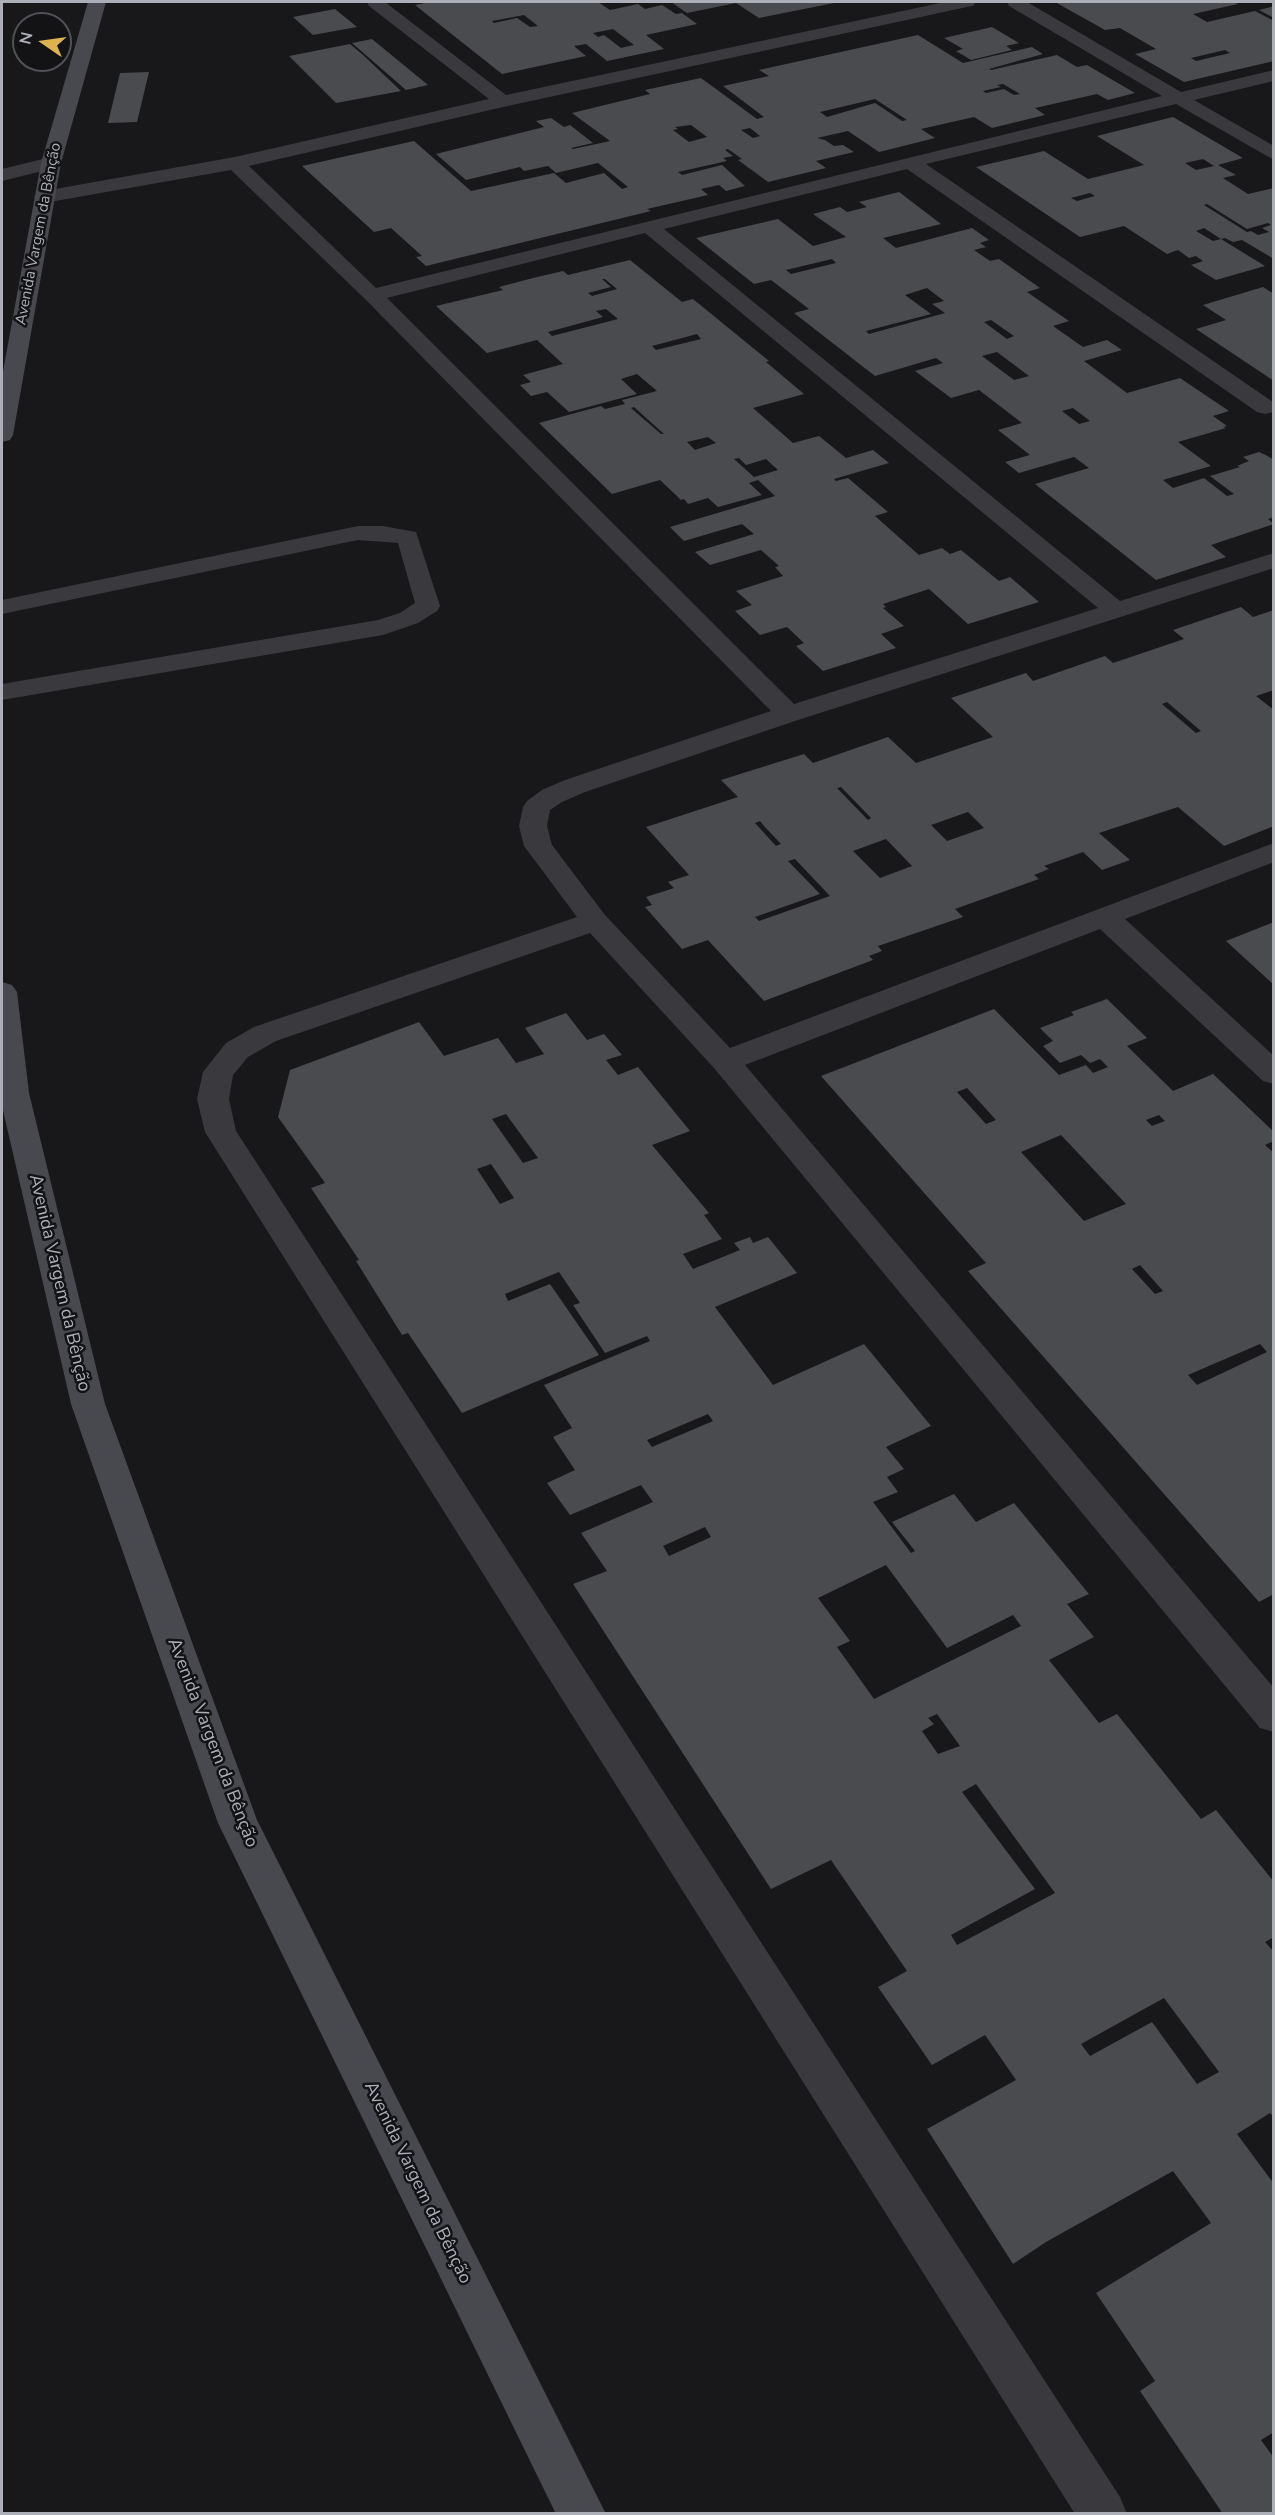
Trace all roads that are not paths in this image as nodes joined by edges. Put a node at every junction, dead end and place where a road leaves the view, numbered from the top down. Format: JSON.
{"nodes":[{"id":1,"x":97,"y":2,"type":"edge"},
{"id":2,"x":375,"y":2,"type":"edge"},
{"id":3,"x":885,"y":2,"type":"edge"},
{"id":4,"x":967,"y":2,"type":"edge"},
{"id":5,"x":1015,"y":2,"type":"edge"},
{"id":6,"x":905,"y":14,"type":"junction"},
{"id":7,"x":1274,"y":75,"type":"edge"},
{"id":8,"x":1177,"y":99,"type":"junction"},
{"id":9,"x":503,"y":101,"type":"junction"},
{"id":10,"x":1274,"y":154,"type":"edge"},
{"id":11,"x":910,"y":162,"type":"junction"},
{"id":12,"x":51,"y":163,"type":"junction"},
{"id":13,"x":235,"y":163,"type":"junction"},
{"id":14,"x":2,"y":175,"type":"edge"},
{"id":15,"x":44,"y":197,"type":"junction"},
{"id":16,"x":650,"y":227,"type":"junction"},
{"id":17,"x":372,"y":296,"type":"junction"},
{"id":18,"x":1271,"y":408,"type":"edge"},
{"id":19,"x":2,"y":435,"type":"edge"},
{"id":20,"x":1274,"y":560,"type":"edge"},
{"id":21,"x":2,"y":607,"type":"edge"},
{"id":22,"x":1117,"y":611,"type":"junction"},
{"id":23,"x":2,"y":692,"type":"edge"},
{"id":24,"x":789,"y":714,"type":"junction"},
{"id":25,"x":1274,"y":852,"type":"edge"},
{"id":26,"x":1104,"y":916,"type":"junction"},
{"id":27,"x":595,"y":921,"type":"junction"},
{"id":28,"x":2,"y":992,"type":"edge"},
{"id":29,"x":725,"y":1061,"type":"junction"},
{"id":30,"x":1274,"y":1074,"type":"edge"},
{"id":31,"x":1274,"y":1716,"type":"edge"},
{"id":32,"x":582,"y":2514,"type":"edge"},
{"id":33,"x":1103,"y":2514,"type":"edge"}],
"edges":[{"from":1,"to":12,"type":"street","name":"Avenida Vargem da Bênção"},
{"from":2,"to":9,"type":"street"},
{"from":3,"to":6,"type":"street"},
{"from":4,"to":6,"type":"street"},
{"from":5,"to":8,"type":"street"},
{"from":6,"to":9,"type":"street"},
{"from":7,"to":8,"type":"street"},
{"from":8,"to":10,"type":"street"},
{"from":8,"to":11,"type":"street"},
{"from":9,"to":13,"type":"street"},
{"from":11,"to":16,"type":"street"},
{"from":11,"to":18,"type":"street"},
{"from":12,"to":14,"type":"street"},
{"from":12,"to":15,"type":"street","name":"Avenida Vargem da Bênção"},
{"from":13,"to":15,"type":"street"},
{"from":13,"to":17,"type":"street"},
{"from":15,"to":19,"type":"street","name":"Avenida Vargem da Bênção"},
{"from":16,"to":17,"type":"street"},
{"from":16,"to":22,"type":"street"},
{"from":17,"to":24,"type":"street"},
{"from":20,"to":22,"type":"street"},
{"from":21,"to":23,"type":"street"},
{"from":22,"to":24,"type":"street"},
{"from":24,"to":27,"type":"street"},
{"from":25,"to":26,"type":"street"},
{"from":26,"to":29,"type":"street"},
{"from":26,"to":30,"type":"street"},
{"from":27,"to":29,"type":"street"},
{"from":27,"to":33,"type":"street"},
{"from":28,"to":32,"type":"street","name":"Avenida Vargem da Bênção"},
{"from":29,"to":31,"type":"street"}]}
